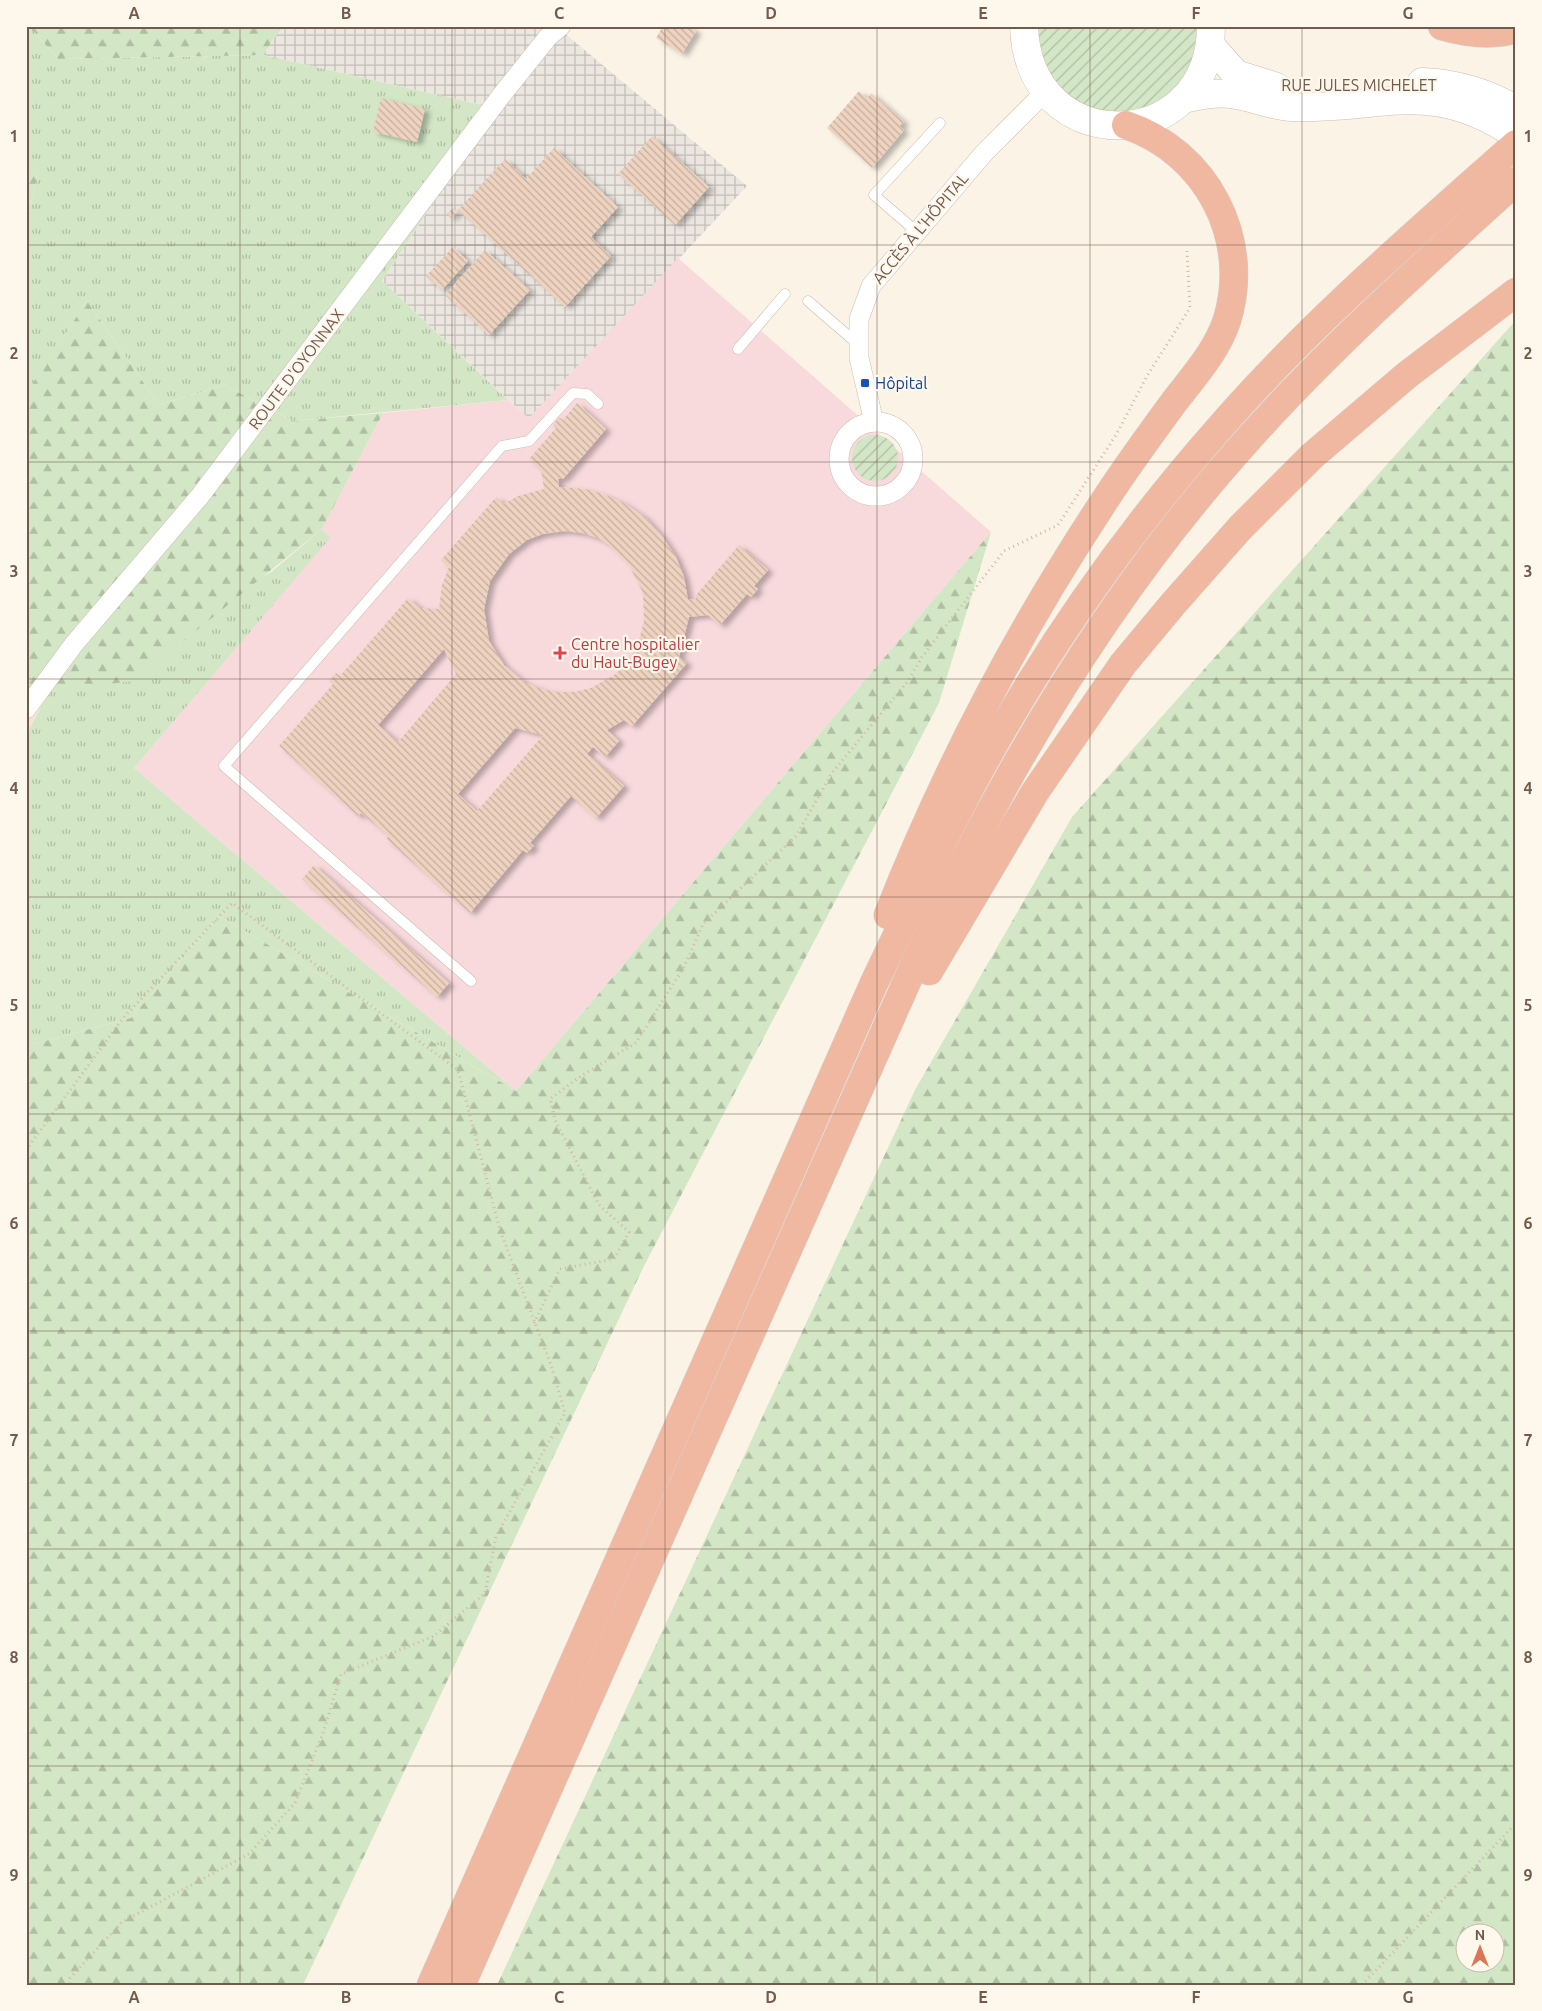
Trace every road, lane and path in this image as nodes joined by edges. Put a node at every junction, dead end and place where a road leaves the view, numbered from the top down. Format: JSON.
{"nodes":[{"id":1,"x":561,"y":26,"type":"edge"},
{"id":2,"x":1024,"y":26,"type":"edge"},
{"id":3,"x":1442,"y":26,"type":"edge"},
{"id":4,"x":1516,"y":29,"type":"edge"},
{"id":5,"x":1210,"y":36,"type":"edge"},
{"id":6,"x":1046,"y":91,"type":"junction"},
{"id":7,"x":1183,"y":99,"type":"junction"},
{"id":8,"x":1516,"y":110,"type":"edge"},
{"id":9,"x":940,"y":124,"type":"dead end"},
{"id":10,"x":1126,"y":125,"type":"junction"},
{"id":11,"x":1516,"y":135,"type":"edge"},
{"id":12,"x":1516,"y":144,"type":"edge"},
{"id":13,"x":1511,"y":185,"type":"edge"},
{"id":14,"x":917,"y":232,"type":"junction"},
{"id":15,"x":1187,"y":251,"type":"dead end"},
{"id":16,"x":1516,"y":292,"type":"edge"},
{"id":17,"x":785,"y":294,"type":"dead end"},
{"id":18,"x":808,"y":301,"type":"dead end"},
{"id":19,"x":859,"y":345,"type":"junction"},
{"id":20,"x":738,"y":349,"type":"dead end"},
{"id":21,"x":598,"y":404,"type":"dead end"},
{"id":22,"x":874,"y":422,"type":"dead end"},
{"id":23,"x":26,"y":709,"type":"edge"},
{"id":24,"x":471,"y":981,"type":"dead end"},
{"id":25,"x":849,"y":1111,"type":"junction"},
{"id":26,"x":26,"y":1150,"type":"edge"},
{"id":27,"x":790,"y":1174,"type":"junction"},
{"id":28,"x":534,"y":1323,"type":"junction"},
{"id":29,"x":1516,"y":1823,"type":"edge"},
{"id":30,"x":70,"y":1985,"type":"edge"},
{"id":31,"x":431,"y":1985,"type":"edge"},
{"id":32,"x":461,"y":1985,"type":"edge"},
{"id":33,"x":1362,"y":1985,"type":"edge"}],
"edges":[{"from":1,"to":23,"type":"street","name":"ROUTE D'OYONNAX"},
{"from":2,"to":6,"type":"main road"},
{"from":3,"to":4,"type":"highway"},
{"from":5,"to":7,"type":"main road"},
{"from":5,"to":8,"type":"main road","name":"RUE JULES MICHELET"},
{"from":6,"to":10,"type":"main road"},
{"from":6,"to":14,"type":"street","name":"ACCÈS À L'HÔPITAL"},
{"from":7,"to":10,"type":"main road"},
{"from":7,"to":11,"type":"main road","name":"RUE JULES MICHELET"},
{"from":9,"to":14,"type":"lane"},
{"from":10,"to":27,"type":"highway"},
{"from":12,"to":27,"type":"highway"},
{"from":13,"to":25,"type":"highway"},
{"from":14,"to":19,"type":"street","name":"ACCÈS À L'HÔPITAL"},
{"from":15,"to":28,"type":"path"},
{"from":16,"to":25,"type":"highway"},
{"from":17,"to":20,"type":"lane"},
{"from":18,"to":19,"type":"lane"},
{"from":19,"to":22,"type":"street","name":"ACCÈS À L'HÔPITAL"},
{"from":21,"to":24,"type":"lane"},
{"from":25,"to":32,"type":"highway"},
{"from":26,"to":28,"type":"path"},
{"from":27,"to":31,"type":"highway"},
{"from":28,"to":30,"type":"path"},
{"from":29,"to":33,"type":"path"}]}
